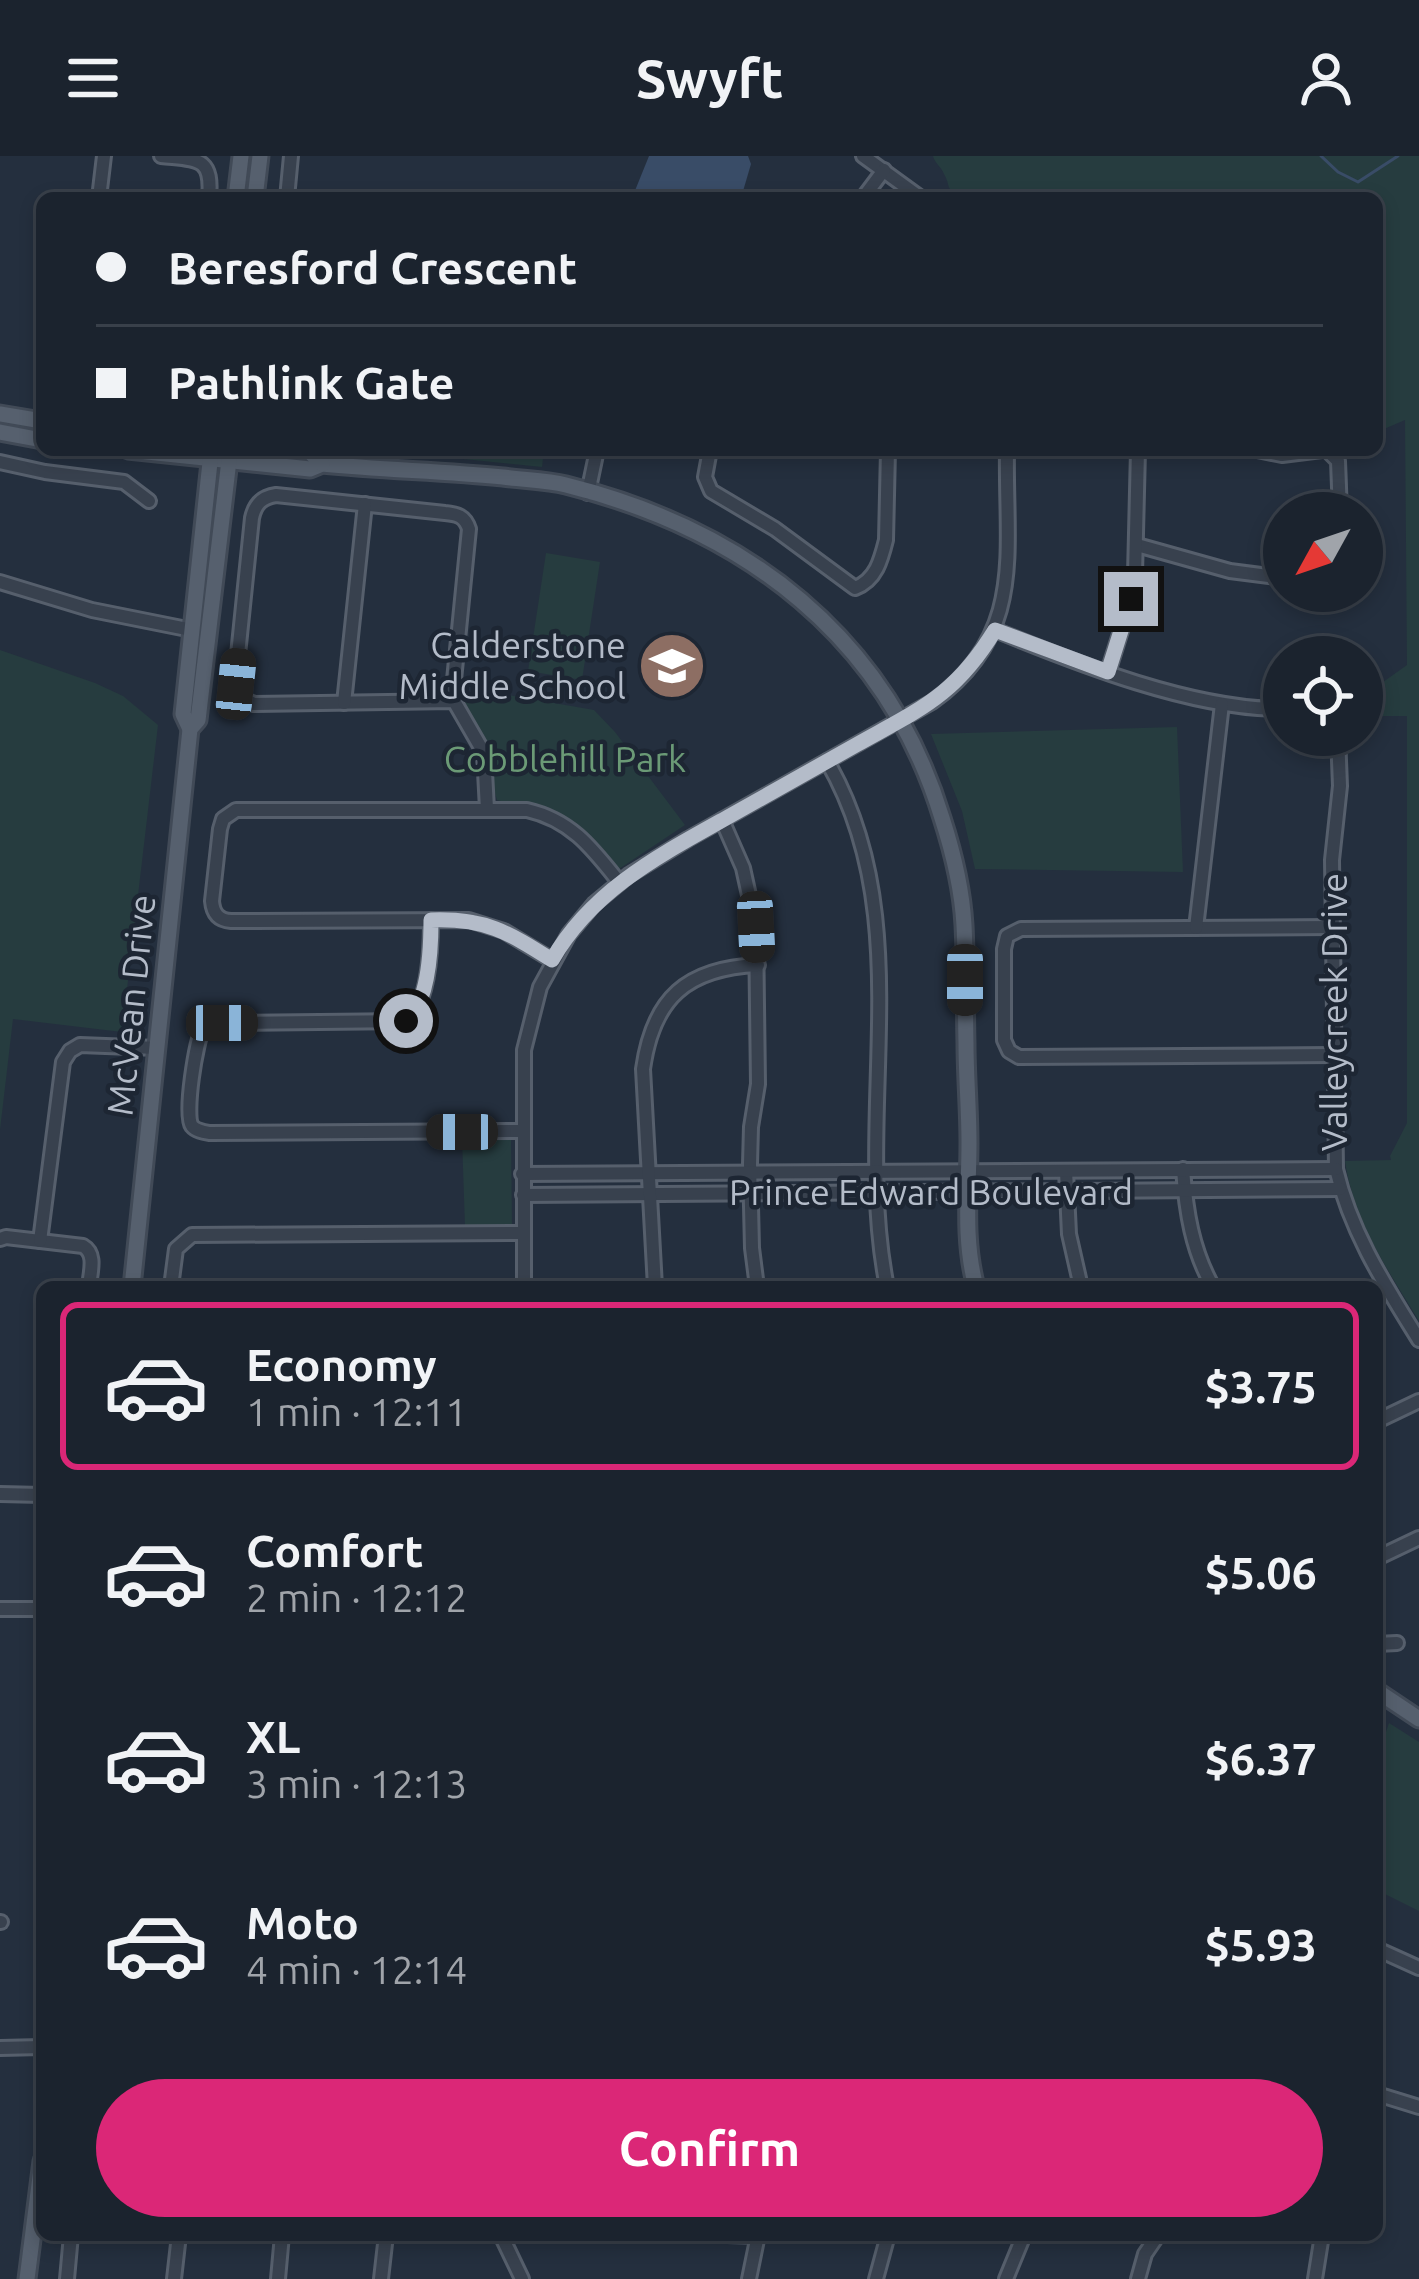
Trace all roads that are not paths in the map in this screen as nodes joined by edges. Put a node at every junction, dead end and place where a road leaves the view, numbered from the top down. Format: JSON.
{"nodes":[{"id":1,"x":104,"y":156,"type":"edge"},
{"id":2,"x":161,"y":156,"type":"edge"},
{"id":3,"x":241,"y":156,"type":"edge"},
{"id":4,"x":260,"y":156,"type":"edge"},
{"id":5,"x":291,"y":156,"type":"edge"},
{"id":6,"x":863,"y":156,"type":"edge"},
{"id":7,"x":884,"y":170,"type":"junction"},
{"id":8,"x":100,"y":192,"type":"edge"},
{"id":9,"x":210,"y":192,"type":"edge"},
{"id":10,"x":237,"y":192,"type":"edge"},
{"id":11,"x":256,"y":192,"type":"edge"},
{"id":12,"x":288,"y":192,"type":"edge"},
{"id":13,"x":868,"y":192,"type":"edge"},
{"id":14,"x":913,"y":192,"type":"edge"},
{"id":15,"x":0,"y":414,"type":"edge"},
{"id":16,"x":36,"y":420,"type":"edge"},
{"id":17,"x":0,"y":432,"type":"edge"},
{"id":18,"x":36,"y":439,"type":"edge"},
{"id":19,"x":210,"y":456,"type":"edge"},
{"id":20,"x":230,"y":456,"type":"edge"},
{"id":21,"x":241,"y":456,"type":"edge"},
{"id":22,"x":314,"y":456,"type":"edge"},
{"id":23,"x":596,"y":456,"type":"edge"},
{"id":24,"x":709,"y":456,"type":"edge"},
{"id":25,"x":888,"y":456,"type":"edge"},
{"id":26,"x":1007,"y":456,"type":"edge"},
{"id":27,"x":1138,"y":456,"type":"edge"},
{"id":28,"x":1333,"y":456,"type":"edge"},
{"id":29,"x":0,"y":462,"type":"edge"},
{"id":30,"x":322,"y":464,"type":"junction"},
{"id":31,"x":1339,"y":492,"type":"edge"},
{"id":32,"x":588,"y":493,"type":"junction"},
{"id":33,"x":149,"y":500,"type":"dead end"},
{"id":34,"x":365,"y":504,"type":"junction"},
{"id":35,"x":1137,"y":545,"type":"junction"},
{"id":36,"x":1263,"y":575,"type":"edge"},
{"id":37,"x":0,"y":582,"type":"edge"},
{"id":38,"x":192,"y":630,"type":"junction"},
{"id":39,"x":995,"y":630,"type":"junction"},
{"id":40,"x":1108,"y":672,"type":"junction"},
{"id":41,"x":454,"y":701,"type":"junction"},
{"id":42,"x":344,"y":703,"type":"junction"},
{"id":43,"x":1222,"y":704,"type":"junction"},
{"id":44,"x":1263,"y":707,"type":"edge"},
{"id":45,"x":899,"y":721,"type":"junction"},
{"id":46,"x":190,"y":729,"type":"junction"},
{"id":47,"x":1339,"y":756,"type":"edge"},
{"id":48,"x":827,"y":761,"type":"junction"},
{"id":49,"x":487,"y":808,"type":"junction"},
{"id":50,"x":722,"y":820,"type":"junction"},
{"id":51,"x":619,"y":882,"type":"junction"},
{"id":52,"x":431,"y":920,"type":"junction"},
{"id":53,"x":1333,"y":927,"type":"junction"},
{"id":54,"x":1196,"y":928,"type":"junction"},
{"id":55,"x":552,"y":960,"type":"junction"},
{"id":56,"x":758,"y":965,"type":"junction"},
{"id":57,"x":157,"y":1048,"type":"junction"},
{"id":58,"x":1334,"y":1055,"type":"junction"},
{"id":59,"x":522,"y":1131,"type":"junction"},
{"id":60,"x":1183,"y":1169,"type":"junction"},
{"id":61,"x":1336,"y":1169,"type":"junction"},
{"id":62,"x":968,"y":1171,"type":"junction"},
{"id":63,"x":1066,"y":1171,"type":"junction"},
{"id":64,"x":750,"y":1172,"type":"junction"},
{"id":65,"x":878,"y":1172,"type":"junction"},
{"id":66,"x":650,"y":1173,"type":"junction"},
{"id":67,"x":522,"y":1174,"type":"junction"},
{"id":68,"x":1340,"y":1189,"type":"junction"},
{"id":69,"x":1066,"y":1191,"type":"junction"},
{"id":70,"x":1185,"y":1191,"type":"junction"},
{"id":71,"x":878,"y":1192,"type":"junction"},
{"id":72,"x":967,"y":1192,"type":"junction"},
{"id":73,"x":651,"y":1193,"type":"junction"},
{"id":74,"x":751,"y":1193,"type":"junction"},
{"id":75,"x":523,"y":1195,"type":"junction"},
{"id":76,"x":523,"y":1233,"type":"junction"},
{"id":77,"x":0,"y":1239,"type":"edge"},
{"id":78,"x":40,"y":1241,"type":"junction"},
{"id":79,"x":90,"y":1281,"type":"edge"},
{"id":80,"x":133,"y":1281,"type":"edge"},
{"id":81,"x":172,"y":1281,"type":"edge"},
{"id":82,"x":524,"y":1281,"type":"edge"},
{"id":83,"x":655,"y":1281,"type":"edge"},
{"id":84,"x":756,"y":1281,"type":"edge"},
{"id":85,"x":886,"y":1281,"type":"edge"},
{"id":86,"x":975,"y":1281,"type":"edge"},
{"id":87,"x":1080,"y":1281,"type":"edge"},
{"id":88,"x":1210,"y":1281,"type":"edge"},
{"id":89,"x":1383,"y":1281,"type":"edge"},
{"id":90,"x":1383,"y":1281,"type":"edge"},
{"id":91,"x":1419,"y":1340,"type":"edge"},
{"id":92,"x":1419,"y":1401,"type":"edge"},
{"id":93,"x":1383,"y":1418,"type":"edge"},
{"id":94,"x":0,"y":1494,"type":"edge"},
{"id":95,"x":36,"y":1495,"type":"edge"},
{"id":96,"x":1419,"y":1538,"type":"edge"},
{"id":97,"x":1383,"y":1555,"type":"edge"},
{"id":98,"x":0,"y":1609,"type":"edge"},
{"id":99,"x":36,"y":1609,"type":"edge"},
{"id":100,"x":1383,"y":1643,"type":"edge"},
{"id":101,"x":1397,"y":1643,"type":"dead end"},
{"id":102,"x":1383,"y":1695,"type":"edge"},
{"id":103,"x":1419,"y":1719,"type":"edge"},
{"id":104,"x":1383,"y":1952,"type":"edge"},
{"id":105,"x":1419,"y":1968,"type":"edge"},
{"id":106,"x":36,"y":2047,"type":"edge"},
{"id":107,"x":0,"y":2048,"type":"edge"},
{"id":108,"x":1383,"y":2096,"type":"edge"},
{"id":109,"x":1419,"y":2107,"type":"edge"},
{"id":110,"x":36,"y":2208,"type":"edge"},
{"id":111,"x":70,"y":2241,"type":"edge"},
{"id":112,"x":178,"y":2241,"type":"edge"},
{"id":113,"x":281,"y":2241,"type":"edge"},
{"id":114,"x":385,"y":2241,"type":"edge"},
{"id":115,"x":504,"y":2241,"type":"edge"},
{"id":116,"x":757,"y":2241,"type":"edge"},
{"id":117,"x":887,"y":2241,"type":"edge"},
{"id":118,"x":1022,"y":2241,"type":"edge"},
{"id":119,"x":1154,"y":2241,"type":"edge"},
{"id":120,"x":1321,"y":2241,"type":"edge"},
{"id":121,"x":27,"y":2279,"type":"edge"},
{"id":122,"x":67,"y":2279,"type":"edge"},
{"id":123,"x":174,"y":2279,"type":"edge"},
{"id":124,"x":278,"y":2279,"type":"edge"},
{"id":125,"x":382,"y":2279,"type":"edge"},
{"id":126,"x":522,"y":2279,"type":"edge"},
{"id":127,"x":749,"y":2279,"type":"edge"},
{"id":128,"x":876,"y":2279,"type":"edge"},
{"id":129,"x":1006,"y":2279,"type":"edge"},
{"id":130,"x":1138,"y":2279,"type":"edge"},
{"id":131,"x":1315,"y":2279,"type":"edge"}],
"edges":[{"from":1,"to":8,"type":"street"},
{"from":2,"to":9,"type":"street"},
{"from":3,"to":10,"type":"main road"},
{"from":4,"to":11,"type":"main road"},
{"from":5,"to":12,"type":"street"},
{"from":6,"to":7,"type":"street"},
{"from":7,"to":13,"type":"street"},
{"from":7,"to":14,"type":"street"},
{"from":15,"to":16,"type":"main road"},
{"from":17,"to":18,"type":"main road"},
{"from":19,"to":38,"type":"main road","name":"McVean Drive"},
{"from":20,"to":46,"type":"main road","name":"McVean Drive"},
{"from":21,"to":30,"type":"main road"},
{"from":22,"to":30,"type":"main road"},
{"from":23,"to":32,"type":"street"},
{"from":24,"to":25,"type":"street"},
{"from":26,"to":39,"type":"street"},
{"from":27,"to":35,"type":"street"},
{"from":28,"to":31,"type":"street"},
{"from":29,"to":33,"type":"street"},
{"from":30,"to":32,"type":"main road"},
{"from":32,"to":45,"type":"main road"},
{"from":34,"to":41,"type":"street"},
{"from":34,"to":42,"type":"street"},
{"from":34,"to":42,"type":"street"},
{"from":35,"to":36,"type":"street"},
{"from":35,"to":40,"type":"street"},
{"from":37,"to":38,"type":"street"},
{"from":38,"to":46,"type":"main road","name":"McVean Drive"},
{"from":39,"to":40,"type":"street"},
{"from":39,"to":45,"type":"street"},
{"from":40,"to":43,"type":"street"},
{"from":41,"to":42,"type":"street"},
{"from":41,"to":49,"type":"street"},
{"from":43,"to":44,"type":"street"},
{"from":43,"to":54,"type":"street"},
{"from":45,"to":48,"type":"street"},
{"from":45,"to":62,"type":"main road"},
{"from":46,"to":57,"type":"main road","name":"McVean Drive"},
{"from":47,"to":53,"type":"street","name":"Valleycreek Drive"},
{"from":48,"to":50,"type":"street"},
{"from":48,"to":65,"type":"street"},
{"from":49,"to":51,"type":"street"},
{"from":49,"to":52,"type":"street"},
{"from":50,"to":51,"type":"street"},
{"from":50,"to":56,"type":"street"},
{"from":51,"to":55,"type":"street"},
{"from":52,"to":55,"type":"street"},
{"from":52,"to":59,"type":"street"},
{"from":53,"to":54,"type":"street"},
{"from":53,"to":58,"type":"street","name":"Valleycreek Drive"},
{"from":54,"to":58,"type":"street"},
{"from":55,"to":59,"type":"street"},
{"from":56,"to":64,"type":"street"},
{"from":56,"to":66,"type":"street"},
{"from":57,"to":78,"type":"street"},
{"from":57,"to":80,"type":"main road","name":"McVean Drive"},
{"from":58,"to":61,"type":"street","name":"Valleycreek Drive"},
{"from":59,"to":67,"type":"street"},
{"from":60,"to":61,"type":"street","name":"Prince Edward Boulevard"},
{"from":60,"to":63,"type":"street","name":"Prince Edward Boulevard"},
{"from":60,"to":70,"type":"street"},
{"from":61,"to":68,"type":"street","name":"Valleycreek Drive"},
{"from":62,"to":63,"type":"street","name":"Prince Edward Boulevard"},
{"from":62,"to":65,"type":"street","name":"Prince Edward Boulevard"},
{"from":62,"to":72,"type":"main road"},
{"from":63,"to":69,"type":"street"},
{"from":64,"to":65,"type":"street","name":"Prince Edward Boulevard"},
{"from":64,"to":66,"type":"street","name":"Prince Edward Boulevard"},
{"from":64,"to":74,"type":"street"},
{"from":65,"to":71,"type":"street"},
{"from":66,"to":67,"type":"street","name":"Prince Edward Boulevard"},
{"from":66,"to":73,"type":"street"},
{"from":67,"to":75,"type":"street"},
{"from":68,"to":70,"type":"street","name":"Prince Edward Boulevard"},
{"from":68,"to":89,"type":"street","name":"Valleycreek Drive"},
{"from":69,"to":70,"type":"street","name":"Prince Edward Boulevard"},
{"from":69,"to":72,"type":"street","name":"Prince Edward Boulevard"},
{"from":69,"to":87,"type":"street"},
{"from":70,"to":88,"type":"street"},
{"from":71,"to":72,"type":"street","name":"Prince Edward Boulevard"},
{"from":71,"to":74,"type":"street","name":"Prince Edward Boulevard"},
{"from":71,"to":85,"type":"street"},
{"from":72,"to":86,"type":"main road"},
{"from":73,"to":74,"type":"street","name":"Prince Edward Boulevard"},
{"from":73,"to":75,"type":"street","name":"Prince Edward Boulevard"},
{"from":73,"to":83,"type":"street"},
{"from":74,"to":84,"type":"street"},
{"from":75,"to":76,"type":"street"},
{"from":76,"to":81,"type":"street"},
{"from":76,"to":82,"type":"street"},
{"from":77,"to":78,"type":"street"},
{"from":78,"to":79,"type":"street"},
{"from":90,"to":91,"type":"street","name":"Valleycreek Drive"},
{"from":92,"to":93,"type":"street"},
{"from":94,"to":95,"type":"street"},
{"from":96,"to":97,"type":"street"},
{"from":98,"to":99,"type":"street"},
{"from":100,"to":101,"type":"street"},
{"from":102,"to":103,"type":"main road"},
{"from":104,"to":105,"type":"street"},
{"from":106,"to":107,"type":"street"},
{"from":108,"to":109,"type":"street"},
{"from":110,"to":121,"type":"main road"},
{"from":111,"to":122,"type":"street"},
{"from":112,"to":123,"type":"street"},
{"from":113,"to":124,"type":"street"},
{"from":114,"to":125,"type":"street"},
{"from":115,"to":126,"type":"street"},
{"from":116,"to":127,"type":"street"},
{"from":117,"to":128,"type":"street"},
{"from":118,"to":129,"type":"street"},
{"from":119,"to":130,"type":"street"},
{"from":120,"to":131,"type":"street"}]}
